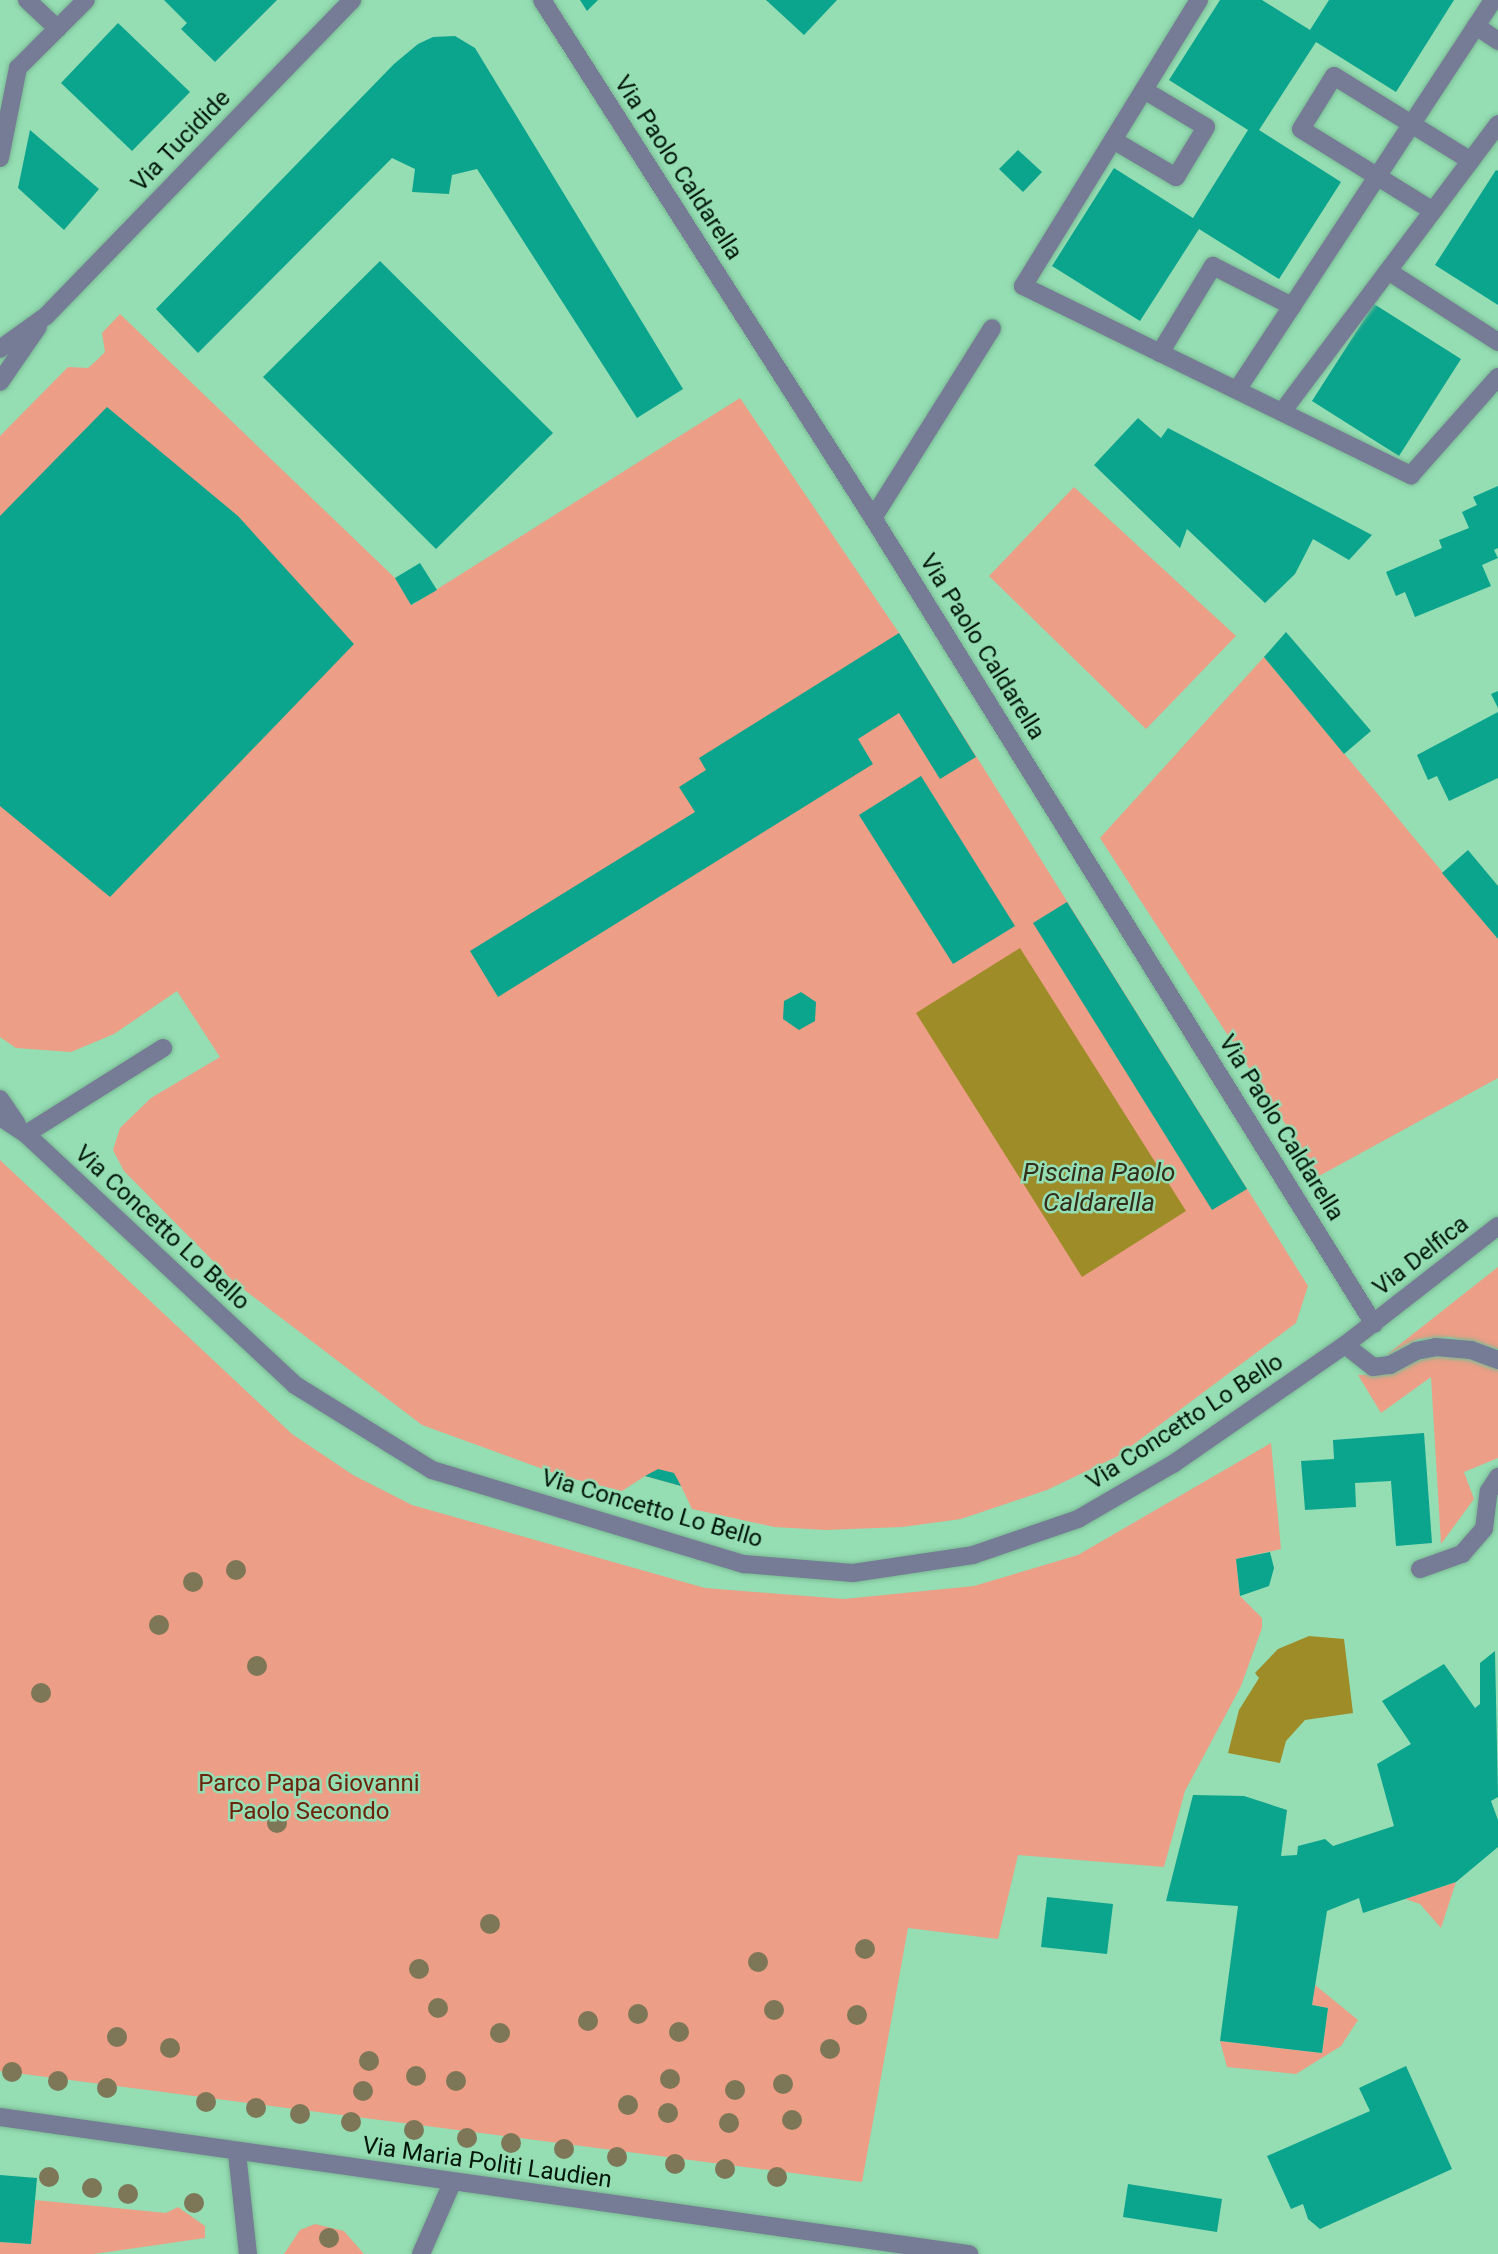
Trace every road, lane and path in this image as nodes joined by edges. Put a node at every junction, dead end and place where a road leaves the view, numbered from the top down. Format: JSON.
{"nodes":[{"id":1,"x":27,"y":0,"type":"edge"},
{"id":2,"x":86,"y":0,"type":"edge"},
{"id":3,"x":352,"y":0,"type":"edge"},
{"id":4,"x":542,"y":0,"type":"edge"},
{"id":5,"x":1199,"y":0,"type":"edge"},
{"id":6,"x":1493,"y":0,"type":"edge"},
{"id":7,"x":1476,"y":26,"type":"junction"},
{"id":8,"x":58,"y":29,"type":"junction"},
{"id":9,"x":1498,"y":41,"type":"edge"},
{"id":10,"x":1144,"y":90,"type":"junction"},
{"id":11,"x":1412,"y":124,"type":"junction"},
{"id":12,"x":1496,"y":131,"type":"edge"},
{"id":13,"x":1113,"y":140,"type":"junction"},
{"id":14,"x":0,"y":159,"type":"edge"},
{"id":15,"x":1471,"y":161,"type":"junction"},
{"id":16,"x":1377,"y":176,"type":"junction"},
{"id":17,"x":1433,"y":211,"type":"junction"},
{"id":18,"x":1388,"y":271,"type":"junction"},
{"id":19,"x":1293,"y":306,"type":"junction"},
{"id":20,"x":46,"y":316,"type":"junction"},
{"id":21,"x":992,"y":328,"type":"dead end"},
{"id":22,"x":1498,"y":342,"type":"edge"},
{"id":23,"x":0,"y":349,"type":"edge"},
{"id":24,"x":1160,"y":353,"type":"junction"},
{"id":25,"x":1,"y":377,"type":"edge"},
{"id":26,"x":1498,"y":377,"type":"edge"},
{"id":27,"x":1237,"y":390,"type":"junction"},
{"id":28,"x":1282,"y":412,"type":"junction"},
{"id":29,"x":873,"y":518,"type":"junction"},
{"id":30,"x":163,"y":1048,"type":"dead end"},
{"id":31,"x":0,"y":1099,"type":"edge"},
{"id":32,"x":0,"y":1118,"type":"edge"},
{"id":33,"x":23,"y":1132,"type":"junction"},
{"id":34,"x":1498,"y":1226,"type":"edge"},
{"id":35,"x":1374,"y":1324,"type":"junction"},
{"id":36,"x":1345,"y":1345,"type":"junction"},
{"id":37,"x":1498,"y":1360,"type":"edge"},
{"id":38,"x":1498,"y":1478,"type":"edge"},
{"id":39,"x":1420,"y":1569,"type":"dead end"},
{"id":40,"x":0,"y":2117,"type":"edge"},
{"id":41,"x":237,"y":2153,"type":"junction"},
{"id":42,"x":452,"y":2183,"type":"junction"},
{"id":43,"x":248,"y":2254,"type":"edge"},
{"id":44,"x":421,"y":2254,"type":"edge"},
{"id":45,"x":969,"y":2254,"type":"edge"}],
"edges":[{"from":1,"to":8,"type":"street"},
{"from":2,"to":8,"type":"street"},
{"from":3,"to":20,"type":"street","name":"Via Tucidide"},
{"from":4,"to":29,"type":"street","name":"Via Paolo Caldarella"},
{"from":5,"to":10,"type":"street"},
{"from":6,"to":7,"type":"street"},
{"from":7,"to":9,"type":"street"},
{"from":7,"to":11,"type":"street"},
{"from":8,"to":14,"type":"street"},
{"from":10,"to":13,"type":"street"},
{"from":10,"to":13,"type":"street"},
{"from":11,"to":15,"type":"street"},
{"from":11,"to":16,"type":"street"},
{"from":11,"to":16,"type":"street"},
{"from":12,"to":15,"type":"street"},
{"from":13,"to":24,"type":"street"},
{"from":15,"to":17,"type":"street"},
{"from":16,"to":17,"type":"street"},
{"from":16,"to":19,"type":"street"},
{"from":17,"to":18,"type":"street"},
{"from":18,"to":22,"type":"street"},
{"from":18,"to":28,"type":"street"},
{"from":19,"to":24,"type":"street"},
{"from":19,"to":27,"type":"street"},
{"from":20,"to":23,"type":"street"},
{"from":20,"to":25,"type":"street"},
{"from":21,"to":29,"type":"street"},
{"from":24,"to":27,"type":"street"},
{"from":26,"to":28,"type":"street"},
{"from":27,"to":28,"type":"street"},
{"from":29,"to":35,"type":"street","name":"Via Paolo Caldarella"},
{"from":30,"to":33,"type":"street"},
{"from":31,"to":33,"type":"street"},
{"from":32,"to":33,"type":"street"},
{"from":33,"to":36,"type":"street","name":"Via Concetto Lo Bello"},
{"from":34,"to":35,"type":"street","name":"Via Delfica"},
{"from":35,"to":36,"type":"street","name":"Via Concetto Lo Bello"},
{"from":36,"to":37,"type":"street"},
{"from":38,"to":39,"type":"street"},
{"from":40,"to":41,"type":"street","name":"Via Maria Politi Laudien"},
{"from":41,"to":42,"type":"street","name":"Via Maria Politi Laudien"},
{"from":41,"to":43,"type":"street"},
{"from":42,"to":44,"type":"street"},
{"from":42,"to":45,"type":"street","name":"Via Maria Politi Laudien"}]}
